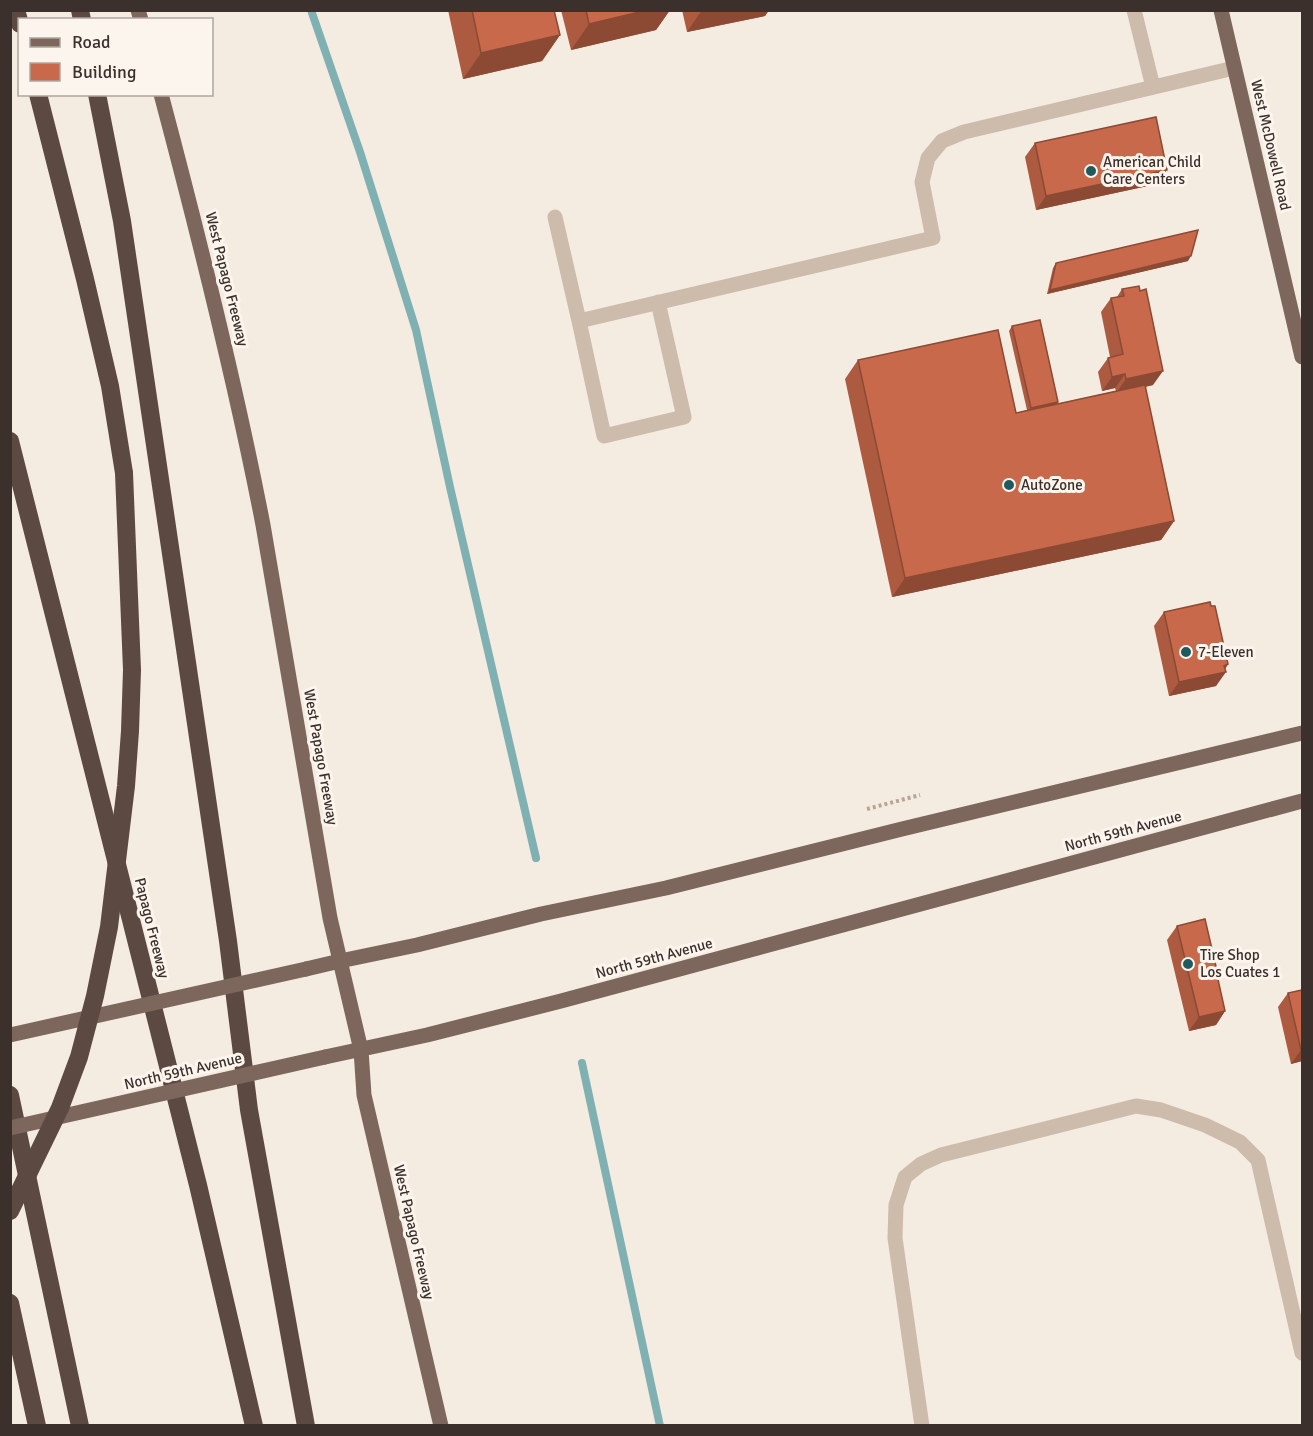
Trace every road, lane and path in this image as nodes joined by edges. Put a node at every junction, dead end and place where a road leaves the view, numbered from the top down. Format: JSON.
{"nodes":[{"id":1,"x":1134,"y":10,"type":"edge"},
{"id":2,"x":1221,"y":10,"type":"edge"},
{"id":3,"x":1234,"y":68,"type":"junction"},
{"id":4,"x":1153,"y":87,"type":"junction"},
{"id":5,"x":39,"y":96,"type":"edge"},
{"id":6,"x":97,"y":96,"type":"edge"},
{"id":7,"x":162,"y":96,"type":"edge"},
{"id":8,"x":555,"y":217,"type":"dead end"},
{"id":9,"x":658,"y":302,"type":"junction"},
{"id":10,"x":579,"y":321,"type":"junction"},
{"id":11,"x":1302,"y":357,"type":"edge"},
{"id":12,"x":10,"y":441,"type":"edge"},
{"id":13,"x":1302,"y":733,"type":"edge"},
{"id":14,"x":920,"y":795,"type":"dead end"},
{"id":15,"x":1302,"y":801,"type":"edge"},
{"id":16,"x":867,"y":809,"type":"dead end"},
{"id":17,"x":340,"y":961,"type":"junction"},
{"id":18,"x":10,"y":1035,"type":"edge"},
{"id":19,"x":361,"y":1050,"type":"junction"},
{"id":20,"x":10,"y":1095,"type":"edge"},
{"id":21,"x":10,"y":1128,"type":"edge"},
{"id":22,"x":10,"y":1211,"type":"edge"},
{"id":23,"x":10,"y":1303,"type":"edge"},
{"id":24,"x":1298,"y":1310,"type":"edge"},
{"id":25,"x":1302,"y":1353,"type":"edge"},
{"id":26,"x":37,"y":1425,"type":"edge"},
{"id":27,"x":80,"y":1425,"type":"edge"},
{"id":28,"x":254,"y":1425,"type":"edge"},
{"id":29,"x":306,"y":1425,"type":"edge"},
{"id":30,"x":441,"y":1425,"type":"edge"},
{"id":31,"x":922,"y":1425,"type":"edge"}],
"edges":[{"from":1,"to":4,"type":"street"},
{"from":2,"to":3,"type":"main road","name":"West McDowell Road"},
{"from":3,"to":4,"type":"street"},
{"from":3,"to":11,"type":"main road","name":"West McDowell Road"},
{"from":4,"to":9,"type":"street"},
{"from":5,"to":22,"type":"highway","bridge":true},
{"from":6,"to":29,"type":"highway"},
{"from":7,"to":17,"type":"main road","name":"West Papago Freeway"},
{"from":8,"to":10,"type":"street"},
{"from":9,"to":10,"type":"street"},
{"from":9,"to":10,"type":"street"},
{"from":12,"to":28,"type":"highway","name":"Papago Freeway"},
{"from":13,"to":17,"type":"main road"},
{"from":14,"to":16,"type":"path"},
{"from":15,"to":19,"type":"main road","name":"North 59th Avenue"},
{"from":17,"to":18,"type":"main road","bridge":true},
{"from":17,"to":19,"type":"main road","name":"West Papago Freeway"},
{"from":19,"to":21,"type":"main road","name":"North 59th Avenue","bridge":true},
{"from":19,"to":30,"type":"main road","name":"West Papago Freeway"},
{"from":20,"to":27,"type":"highway"},
{"from":23,"to":26,"type":"highway"},
{"from":24,"to":25,"type":"street"},
{"from":24,"to":31,"type":"street"}]}
